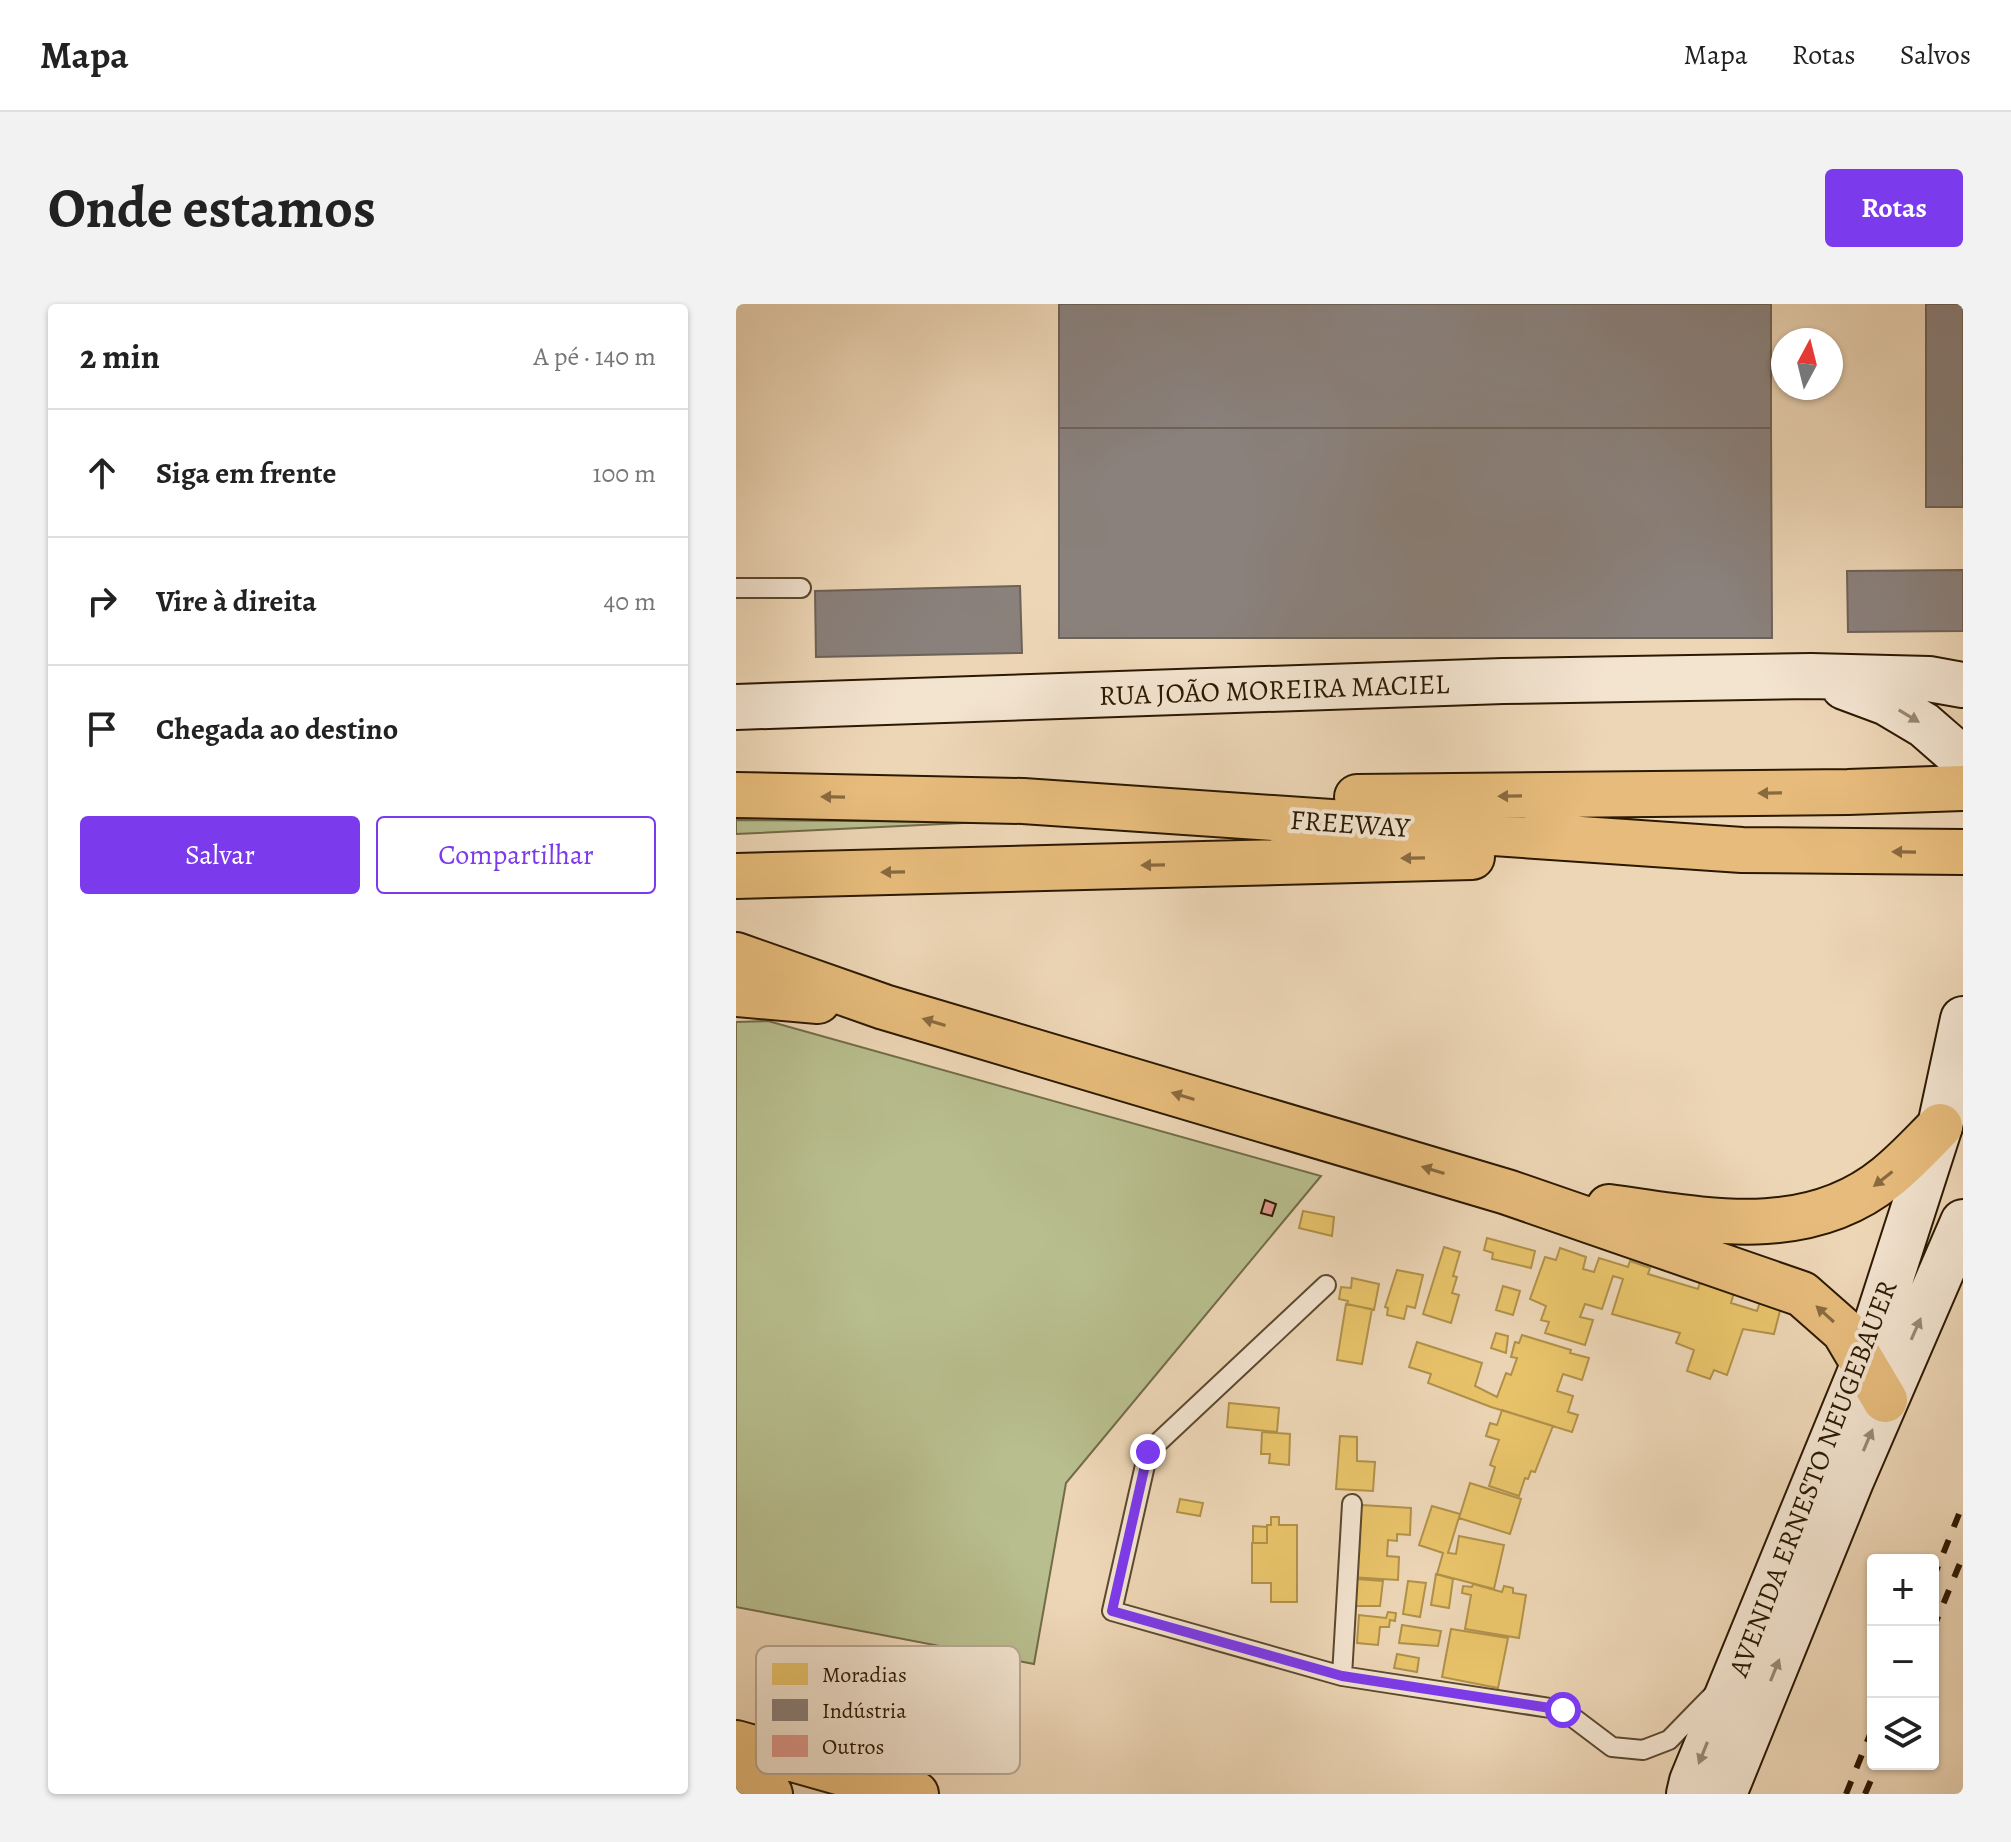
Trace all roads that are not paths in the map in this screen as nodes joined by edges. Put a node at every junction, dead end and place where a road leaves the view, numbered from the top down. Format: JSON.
{"nodes":[{"id":1,"x":736,"y":588,"type":"edge"},
{"id":2,"x":801,"y":588,"type":"dead end"},
{"id":3,"x":1811,"y":676,"type":"junction"},
{"id":4,"x":1963,"y":685,"type":"edge"},
{"id":5,"x":736,"y":707,"type":"edge"},
{"id":6,"x":1963,"y":759,"type":"edge"},
{"id":7,"x":1963,"y":788,"type":"edge"},
{"id":8,"x":736,"y":795,"type":"edge"},
{"id":9,"x":1023,"y":801,"type":"junction"},
{"id":10,"x":1742,"y":850,"type":"junction"},
{"id":11,"x":1963,"y":852,"type":"edge"},
{"id":12,"x":736,"y":876,"type":"edge"},
{"id":13,"x":736,"y":955,"type":"edge"},
{"id":14,"x":736,"y":994,"type":"edge"},
{"id":15,"x":884,"y":1007,"type":"junction"},
{"id":16,"x":1963,"y":1019,"type":"edge"},
{"id":17,"x":1940,"y":1126,"type":"junction"},
{"id":18,"x":1507,"y":1192,"type":"junction"},
{"id":19,"x":1963,"y":1222,"type":"edge"},
{"id":20,"x":1326,"y":1285,"type":"dead end"},
{"id":21,"x":1874,"y":1383,"type":"junction"},
{"id":22,"x":1352,"y":1504,"type":"dead end"},
{"id":23,"x":1738,"y":1669,"type":"junction"},
{"id":24,"x":1342,"y":1676,"type":"junction"},
{"id":25,"x":736,"y":1743,"type":"edge"},
{"id":26,"x":756,"y":1749,"type":"edge"},
{"id":27,"x":845,"y":1774,"type":"edge"},
{"id":28,"x":736,"y":1786,"type":"edge"},
{"id":29,"x":770,"y":1794,"type":"edge"},
{"id":30,"x":916,"y":1794,"type":"edge"},
{"id":31,"x":1689,"y":1794,"type":"edge"},
{"id":32,"x":1724,"y":1794,"type":"edge"}],
"edges":[{"from":1,"to":2,"type":"lane"},
{"from":3,"to":4,"type":"main road","name":"RUA JOÃO MOREIRA MACIEL"},
{"from":3,"to":5,"type":"main road","name":"RUA JOÃO MOREIRA MACIEL"},
{"from":3,"to":6,"type":"main road","name":"RUA JOÃO MOREIRA MACIEL","one_way":true},
{"from":7,"to":9,"type":"highway","one_way":true},
{"from":9,"to":8,"type":"highway","name":"FREEWAY","one_way":true},
{"from":9,"to":10,"type":"highway","name":"FREEWAY"},
{"from":11,"to":10,"type":"highway","name":"FREEWAY","one_way":true},
{"from":10,"to":12,"type":"highway","one_way":true},
{"from":13,"to":15,"type":"highway"},
{"from":14,"to":15,"type":"highway"},
{"from":18,"to":15,"type":"highway","one_way":true},
{"from":16,"to":17,"type":"main road","name":"AVENIDA ERNESTO NEUGEBAUER"},
{"from":17,"to":18,"type":"highway","one_way":true},
{"from":17,"to":21,"type":"main road","name":"AVENIDA ERNESTO NEUGEBAUER"},
{"from":21,"to":18,"type":"highway","one_way":true},
{"from":21,"to":19,"type":"main road","name":"AVENIDA ERNESTO NEUGEBAUER","one_way":true},
{"from":20,"to":24,"type":"lane"},
{"from":21,"to":23,"type":"main road","name":"AVENIDA ERNESTO NEUGEBAUER"},
{"from":32,"to":21,"type":"main road","name":"AVENIDA ERNESTO NEUGEBAUER","one_way":true},
{"from":22,"to":24,"type":"lane"},
{"from":23,"to":24,"type":"lane"},
{"from":23,"to":31,"type":"main road","name":"AVENIDA ERNESTO NEUGEBAUER","one_way":true},
{"from":25,"to":26,"type":"highway"},
{"from":27,"to":30,"type":"highway"},
{"from":28,"to":29,"type":"highway"}]}
